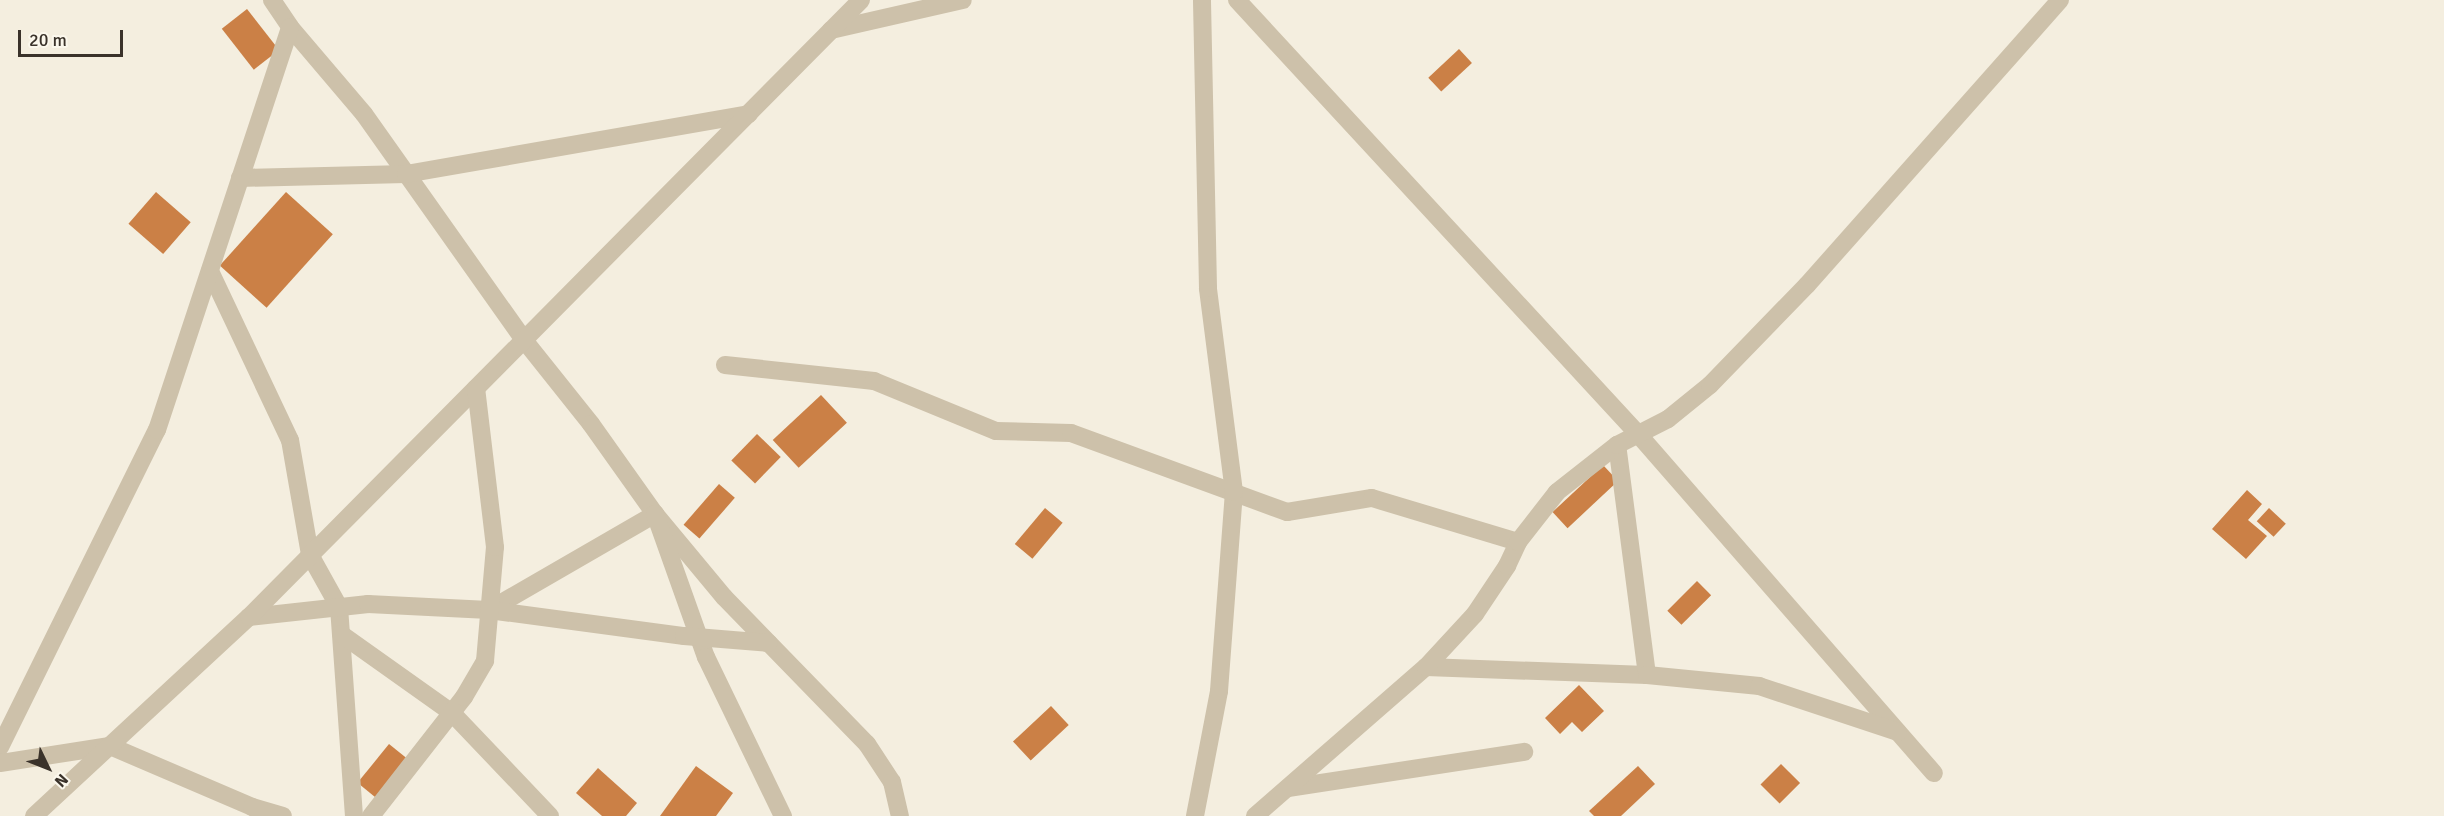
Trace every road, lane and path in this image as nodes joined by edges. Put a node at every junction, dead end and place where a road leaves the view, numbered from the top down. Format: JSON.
{"nodes":[{"id":1,"x":272,"y":0,"type":"edge"},
{"id":2,"x":861,"y":0,"type":"edge"},
{"id":3,"x":963,"y":0,"type":"edge"},
{"id":4,"x":1202,"y":0,"type":"edge"},
{"id":5,"x":1237,"y":0,"type":"edge"},
{"id":6,"x":2060,"y":0,"type":"edge"},
{"id":7,"x":290,"y":27,"type":"junction"},
{"id":8,"x":831,"y":30,"type":"junction"},
{"id":9,"x":748,"y":114,"type":"junction"},
{"id":10,"x":406,"y":174,"type":"junction"},
{"id":11,"x":240,"y":178,"type":"junction"},
{"id":12,"x":210,"y":271,"type":"junction"},
{"id":13,"x":524,"y":340,"type":"junction"},
{"id":14,"x":725,"y":365,"type":"dead end"},
{"id":15,"x":476,"y":388,"type":"junction"},
{"id":16,"x":1638,"y":434,"type":"junction"},
{"id":17,"x":1617,"y":445,"type":"junction"},
{"id":18,"x":1234,"y":492,"type":"junction"},
{"id":19,"x":655,"y":514,"type":"junction"},
{"id":20,"x":1518,"y":542,"type":"junction"},
{"id":21,"x":310,"y":555,"type":"junction"},
{"id":22,"x":339,"y":607,"type":"junction"},
{"id":23,"x":489,"y":610,"type":"junction"},
{"id":24,"x":249,"y":617,"type":"junction"},
{"id":25,"x":341,"y":634,"type":"junction"},
{"id":26,"x":699,"y":637,"type":"junction"},
{"id":27,"x":769,"y":643,"type":"junction"},
{"id":28,"x":1426,"y":667,"type":"junction"},
{"id":29,"x":1647,"y":675,"type":"junction"},
{"id":30,"x":452,"y":713,"type":"junction"},
{"id":31,"x":1899,"y":732,"type":"junction"},
{"id":32,"x":110,"y":746,"type":"junction"},
{"id":33,"x":0,"y":747,"type":"edge"},
{"id":34,"x":1524,"y":752,"type":"dead end"},
{"id":35,"x":0,"y":763,"type":"edge"},
{"id":36,"x":1934,"y":773,"type":"dead end"},
{"id":37,"x":1288,"y":788,"type":"junction"},
{"id":38,"x":34,"y":816,"type":"edge"},
{"id":39,"x":283,"y":816,"type":"edge"},
{"id":40,"x":354,"y":816,"type":"edge"},
{"id":41,"x":371,"y":816,"type":"edge"},
{"id":42,"x":550,"y":816,"type":"edge"},
{"id":43,"x":783,"y":816,"type":"edge"},
{"id":44,"x":900,"y":816,"type":"edge"},
{"id":45,"x":1195,"y":816,"type":"edge"},
{"id":46,"x":1255,"y":816,"type":"edge"}],
"edges":[{"from":1,"to":7,"type":"street"},
{"from":2,"to":8,"type":"street"},
{"from":3,"to":8,"type":"street"},
{"from":4,"to":18,"type":"street"},
{"from":5,"to":16,"type":"street"},
{"from":6,"to":16,"type":"street"},
{"from":7,"to":10,"type":"street"},
{"from":7,"to":11,"type":"street"},
{"from":8,"to":9,"type":"street"},
{"from":9,"to":10,"type":"street"},
{"from":9,"to":13,"type":"street"},
{"from":10,"to":11,"type":"street"},
{"from":10,"to":13,"type":"street"},
{"from":11,"to":12,"type":"street"},
{"from":12,"to":21,"type":"street"},
{"from":12,"to":33,"type":"street"},
{"from":13,"to":15,"type":"street"},
{"from":13,"to":19,"type":"street"},
{"from":14,"to":18,"type":"street"},
{"from":15,"to":21,"type":"street"},
{"from":15,"to":23,"type":"street"},
{"from":16,"to":17,"type":"street"},
{"from":16,"to":31,"type":"street"},
{"from":17,"to":20,"type":"street"},
{"from":17,"to":29,"type":"street"},
{"from":18,"to":20,"type":"street"},
{"from":18,"to":45,"type":"street"},
{"from":19,"to":23,"type":"street"},
{"from":19,"to":26,"type":"street"},
{"from":19,"to":27,"type":"street"},
{"from":20,"to":28,"type":"street"},
{"from":21,"to":22,"type":"street"},
{"from":21,"to":24,"type":"street"},
{"from":22,"to":23,"type":"street"},
{"from":22,"to":24,"type":"street"},
{"from":22,"to":25,"type":"street"},
{"from":23,"to":26,"type":"street"},
{"from":23,"to":30,"type":"street"},
{"from":24,"to":32,"type":"street"},
{"from":25,"to":30,"type":"street"},
{"from":25,"to":40,"type":"street"},
{"from":26,"to":27,"type":"street"},
{"from":26,"to":43,"type":"street"},
{"from":27,"to":44,"type":"street"},
{"from":28,"to":29,"type":"street"},
{"from":28,"to":37,"type":"street"},
{"from":29,"to":31,"type":"street"},
{"from":30,"to":41,"type":"street"},
{"from":30,"to":42,"type":"street"},
{"from":31,"to":36,"type":"street"},
{"from":32,"to":35,"type":"street"},
{"from":32,"to":38,"type":"street"},
{"from":32,"to":39,"type":"street"},
{"from":34,"to":37,"type":"street"},
{"from":37,"to":46,"type":"street"}]}
